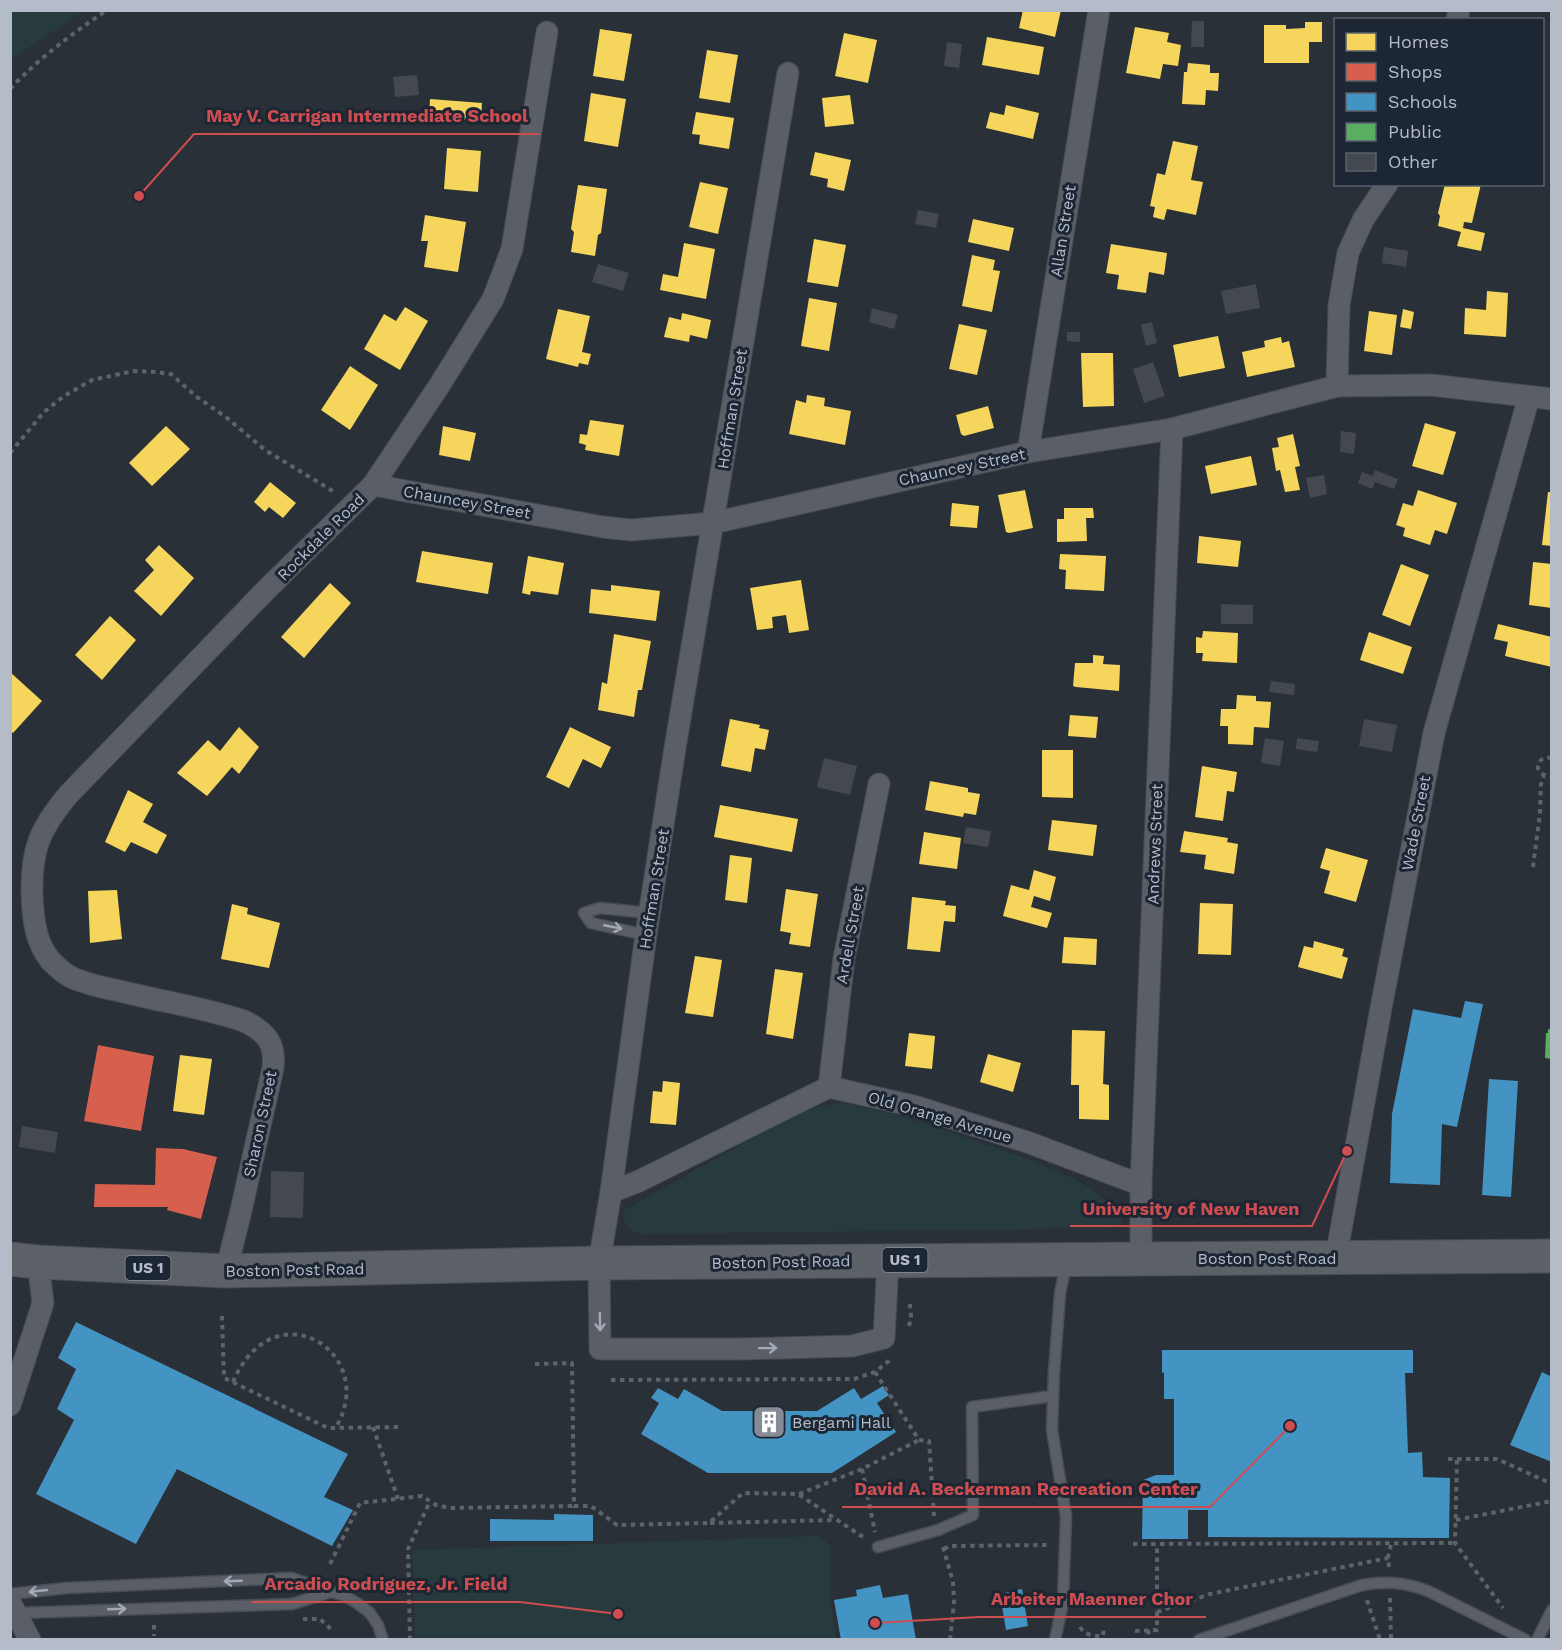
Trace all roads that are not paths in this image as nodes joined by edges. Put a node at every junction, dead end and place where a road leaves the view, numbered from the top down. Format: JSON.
{"nodes":[{"id":1,"x":1099,"y":10,"type":"edge"},
{"id":2,"x":547,"y":32,"type":"dead end"},
{"id":3,"x":788,"y":73,"type":"dead end"},
{"id":4,"x":1386,"y":186,"type":"edge"},
{"id":5,"x":1337,"y":386,"type":"junction"},
{"id":6,"x":1529,"y":397,"type":"junction"},
{"id":7,"x":1551,"y":399,"type":"edge"},
{"id":8,"x":1172,"y":429,"type":"junction"},
{"id":9,"x":1028,"y":453,"type":"junction"},
{"id":10,"x":373,"y":485,"type":"junction"},
{"id":11,"x":712,"y":523,"type":"junction"},
{"id":12,"x":879,"y":784,"type":"dead end"},
{"id":13,"x":650,"y":913,"type":"junction"},
{"id":14,"x":646,"y":934,"type":"junction"},
{"id":15,"x":71,"y":978,"type":"joint"},
{"id":16,"x":829,"y":1087,"type":"junction"},
{"id":17,"x":1141,"y":1185,"type":"junction"},
{"id":18,"x":611,"y":1192,"type":"junction"},
{"id":19,"x":1551,"y":1256,"type":"edge"},
{"id":20,"x":1336,"y":1257,"type":"junction"},
{"id":21,"x":1066,"y":1259,"type":"junction"},
{"id":22,"x":1141,"y":1259,"type":"junction"},
{"id":23,"x":24,"y":1261,"type":"edge"},
{"id":24,"x":888,"y":1261,"type":"junction"},
{"id":25,"x":599,"y":1263,"type":"junction"},
{"id":26,"x":226,"y":1271,"type":"junction"},
{"id":27,"x":1053,"y":1396,"type":"junction"},
{"id":28,"x":10,"y":1405,"type":"edge"},
{"id":29,"x":878,"y":1547,"type":"road end"},
{"id":30,"x":331,"y":1592,"type":"junction"},
{"id":31,"x":13,"y":1603,"type":"edge"},
{"id":32,"x":1551,"y":1610,"type":"edge"},
{"id":33,"x":30,"y":1640,"type":"edge"},
{"id":34,"x":383,"y":1640,"type":"edge"},
{"id":35,"x":1056,"y":1640,"type":"edge"},
{"id":36,"x":1199,"y":1640,"type":"edge"},
{"id":37,"x":1526,"y":1640,"type":"edge"},
{"id":38,"x":1537,"y":1640,"type":"edge"}],
"edges":[{"from":1,"to":9,"type":"street","name":"Allan Street"},
{"from":2,"to":10,"type":"street","name":"Rockdale Road"},
{"from":3,"to":11,"type":"street","name":"Hoffman Street"},
{"from":4,"to":5,"type":"street"},
{"from":5,"to":6,"type":"street","name":"Chauncey Street"},
{"from":5,"to":8,"type":"street","name":"Chauncey Street"},
{"from":6,"to":7,"type":"street","name":"Chauncey Street"},
{"from":6,"to":20,"type":"street","name":"Wade Street"},
{"from":8,"to":9,"type":"street","name":"Chauncey Street"},
{"from":8,"to":17,"type":"street","name":"Andrews Street"},
{"from":9,"to":11,"type":"street","name":"Chauncey Street"},
{"from":10,"to":11,"type":"street","name":"Chauncey Street"},
{"from":10,"to":15,"type":"street","name":"Rockdale Road"},
{"from":11,"to":13,"type":"street","name":"Hoffman Street"},
{"from":12,"to":16,"type":"street","name":"Ardell Street"},
{"from":13,"to":14,"type":"street","name":"Hoffman Street"},
{"from":13,"to":14,"type":"lane","one_way":true},
{"from":14,"to":18,"type":"street","name":"Hoffman Street"},
{"from":15,"to":26,"type":"street","name":"Sharon Street"},
{"from":16,"to":17,"type":"street","name":"Old Orange Avenue"},
{"from":16,"to":18,"type":"street"},
{"from":17,"to":22,"type":"street","name":"Andrews Street"},
{"from":18,"to":25,"type":"street","name":"Hoffman Street"},
{"from":19,"to":20,"type":"main road","name":"Boston Post Road","number":"US 1"},
{"from":20,"to":22,"type":"main road","name":"Boston Post Road","number":"US 1"},
{"from":21,"to":22,"type":"main road","name":"Boston Post Road","number":"US 1"},
{"from":21,"to":24,"type":"main road","name":"Boston Post Road","number":"US 1"},
{"from":21,"to":27,"type":"lane"},
{"from":23,"to":26,"type":"main road","name":"Boston Post Road","number":"US 1"},
{"from":23,"to":28,"type":"street"},
{"from":24,"to":25,"type":"main road","name":"Boston Post Road","number":"US 1"},
{"from":25,"to":24,"type":"street","name":"Hoffman Street","one_way":true},
{"from":25,"to":26,"type":"main road","name":"Boston Post Road","number":"US 1"},
{"from":27,"to":29,"type":"lane"},
{"from":27,"to":35,"type":"lane"},
{"from":31,"to":30,"type":"lane","one_way":true},
{"from":30,"to":31,"type":"lane","one_way":true},
{"from":30,"to":34,"type":"lane"},
{"from":31,"to":33,"type":"street"},
{"from":32,"to":38,"type":"lane"},
{"from":36,"to":37,"type":"lane"}]}
